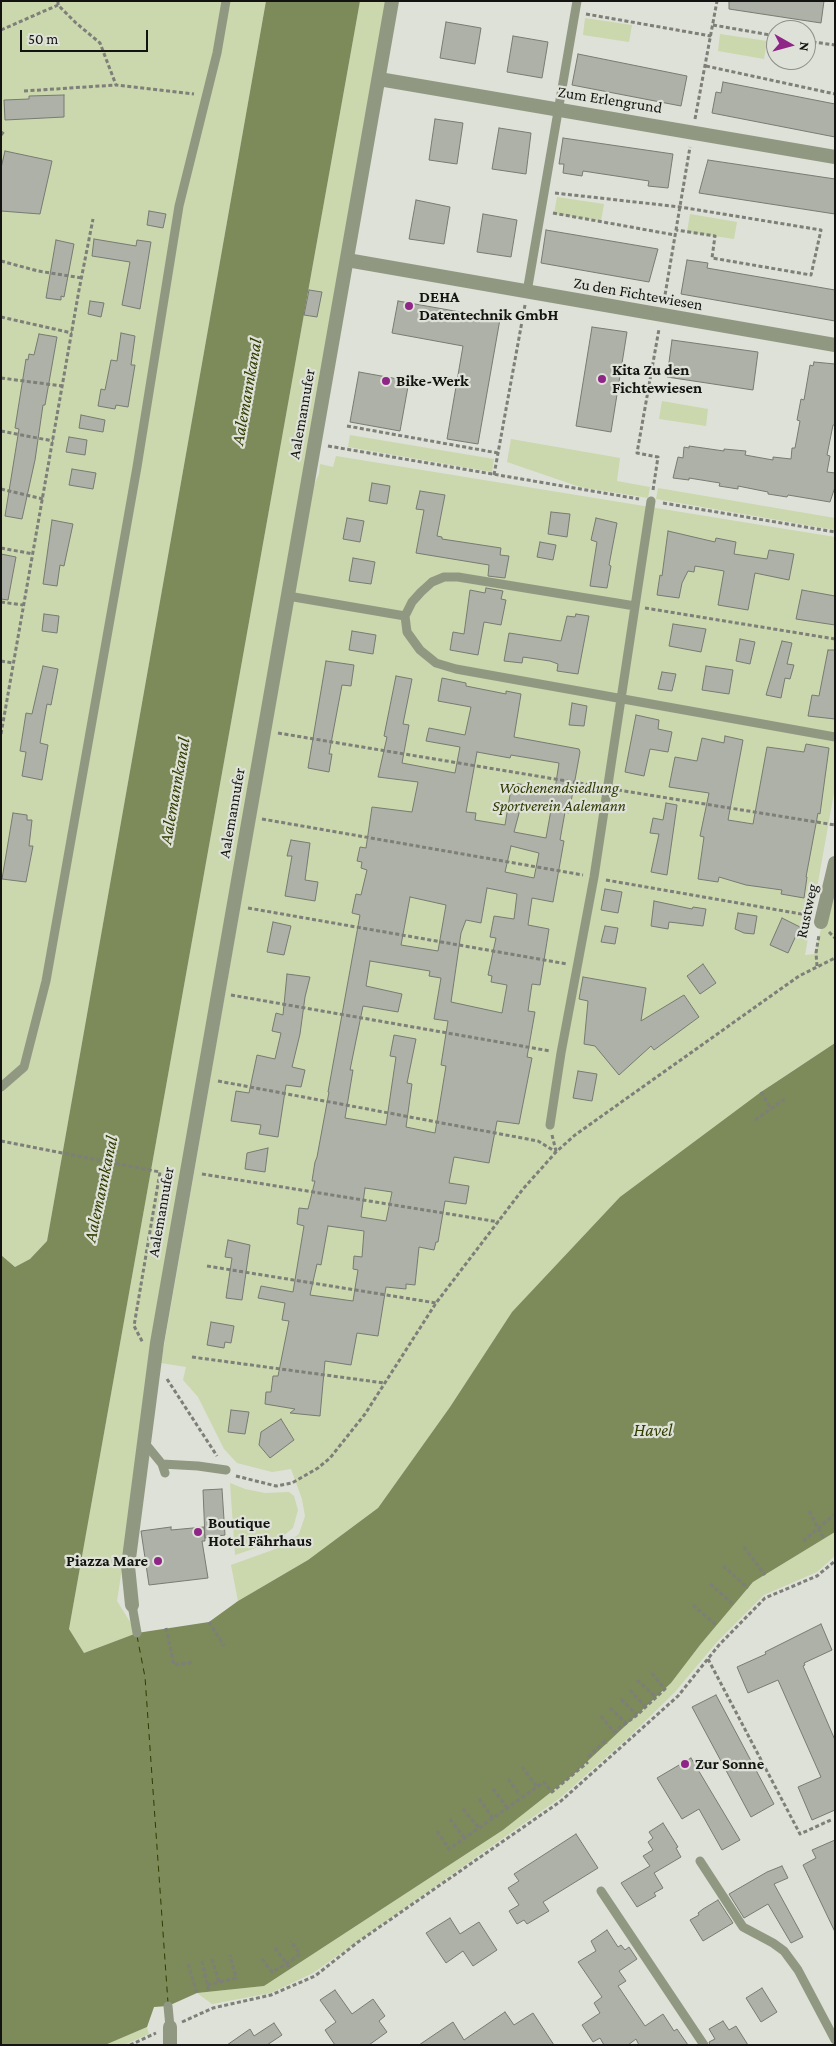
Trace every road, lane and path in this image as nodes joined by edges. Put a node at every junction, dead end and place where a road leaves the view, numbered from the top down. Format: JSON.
{"nodes":[{"id":1,"x":226,"y":1,"type":"edge"},
{"id":2,"x":392,"y":1,"type":"edge"},
{"id":3,"x":577,"y":1,"type":"edge"},
{"id":4,"x":717,"y":1,"type":"edge"},
{"id":5,"x":58,"y":3,"type":"edge"},
{"id":6,"x":576,"y":12,"type":"junction"},
{"id":7,"x":713,"y":25,"type":"junction"},
{"id":8,"x":1,"y":30,"type":"edge"},
{"id":9,"x":766,"y":34,"type":"edge"},
{"id":10,"x":711,"y":36,"type":"junction"},
{"id":11,"x":816,"y":42,"type":"edge"},
{"id":12,"x":835,"y":45,"type":"edge"},
{"id":13,"x":706,"y":66,"type":"junction"},
{"id":14,"x":378,"y":79,"type":"junction"},
{"id":15,"x":116,"y":86,"type":"junction"},
{"id":16,"x":24,"y":90,"type":"dead end"},
{"id":17,"x":835,"y":94,"type":"edge"},
{"id":18,"x":206,"y":95,"type":"junction"},
{"id":19,"x":559,"y":110,"type":"junction"},
{"id":20,"x":5,"y":130,"type":"dead end"},
{"id":21,"x":693,"y":132,"type":"junction"},
{"id":22,"x":1,"y":135,"type":"edge"},
{"id":23,"x":835,"y":157,"type":"edge"},
{"id":24,"x":545,"y":191,"type":"junction"},
{"id":25,"x":680,"y":207,"type":"junction"},
{"id":26,"x":541,"y":211,"type":"junction"},
{"id":27,"x":93,"y":219,"type":"dead end"},
{"id":28,"x":676,"y":232,"type":"junction"},
{"id":29,"x":347,"y":260,"type":"junction"},
{"id":30,"x":1,"y":261,"type":"edge"},
{"id":31,"x":82,"y":278,"type":"junction"},
{"id":32,"x":527,"y":292,"type":"junction"},
{"id":33,"x":662,"y":316,"type":"junction"},
{"id":34,"x":1,"y":317,"type":"edge"},
{"id":35,"x":72,"y":333,"type":"junction"},
{"id":36,"x":835,"y":345,"type":"edge"},
{"id":37,"x":1,"y":378,"type":"edge"},
{"id":38,"x":62,"y":386,"type":"junction"},
{"id":39,"x":347,"y":426,"type":"dead end"},
{"id":40,"x":1,"y":431,"type":"edge"},
{"id":41,"x":53,"y":441,"type":"junction"},
{"id":42,"x":314,"y":444,"type":"junction"},
{"id":43,"x":498,"y":453,"type":"junction"},
{"id":44,"x":494,"y":474,"type":"junction"},
{"id":45,"x":1,"y":489,"type":"edge"},
{"id":46,"x":43,"y":499,"type":"junction"},
{"id":47,"x":651,"y":501,"type":"junction"},
{"id":48,"x":835,"y":532,"type":"edge"},
{"id":49,"x":1,"y":548,"type":"edge"},
{"id":50,"x":33,"y":554,"type":"junction"},
{"id":51,"x":288,"y":596,"type":"junction"},
{"id":52,"x":1,"y":602,"type":"edge"},
{"id":53,"x":23,"y":605,"type":"junction"},
{"id":54,"x":635,"y":606,"type":"junction"},
{"id":55,"x":406,"y":616,"type":"junction"},
{"id":56,"x":835,"y":640,"type":"edge"},
{"id":57,"x":1,"y":661,"type":"edge"},
{"id":58,"x":13,"y":663,"type":"junction"},
{"id":59,"x":621,"y":698,"type":"junction"},
{"id":60,"x":264,"y":730,"type":"junction"},
{"id":61,"x":1,"y":734,"type":"edge"},
{"id":62,"x":835,"y":737,"type":"edge"},
{"id":63,"x":607,"y":788,"type":"junction"},
{"id":64,"x":249,"y":817,"type":"junction"},
{"id":65,"x":835,"y":825,"type":"edge"},
{"id":66,"x":835,"y":863,"type":"edge"},
{"id":67,"x":594,"y":877,"type":"junction"},
{"id":68,"x":233,"y":906,"type":"junction"},
{"id":69,"x":821,"y":920,"type":"junction"},
{"id":70,"x":835,"y":958,"type":"edge"},
{"id":71,"x":577,"y":966,"type":"junction"},
{"id":72,"x":817,"y":966,"type":"junction"},
{"id":73,"x":218,"y":992,"type":"junction"},
{"id":74,"x":561,"y":1053,"type":"junction"},
{"id":75,"x":203,"y":1078,"type":"junction"},
{"id":76,"x":1,"y":1087,"type":"edge"},
{"id":77,"x":762,"y":1092,"type":"dead end"},
{"id":78,"x":786,"y":1098,"type":"dead end"},
{"id":79,"x":771,"y":1109,"type":"junction"},
{"id":80,"x":755,"y":1120,"type":"dead end"},
{"id":81,"x":550,"y":1125,"type":"dead end"},
{"id":82,"x":1,"y":1142,"type":"edge"},
{"id":83,"x":556,"y":1152,"type":"junction"},
{"id":84,"x":186,"y":1171,"type":"junction"},
{"id":85,"x":500,"y":1222,"type":"junction"},
{"id":86,"x":207,"y":1266,"type":"dead end"},
{"id":87,"x":436,"y":1303,"type":"junction"},
{"id":88,"x":134,"y":1326,"type":"dead end"},
{"id":89,"x":192,"y":1357,"type":"dead end"},
{"id":90,"x":154,"y":1360,"type":"junction"},
{"id":91,"x":384,"y":1383,"type":"junction"},
{"id":92,"x":144,"y":1442,"type":"junction"},
{"id":93,"x":162,"y":1464,"type":"junction"},
{"id":94,"x":226,"y":1470,"type":"junction"},
{"id":95,"x":165,"y":1474,"type":"dead end"},
{"id":96,"x":809,"y":1511,"type":"dead end"},
{"id":97,"x":835,"y":1514,"type":"edge"},
{"id":98,"x":818,"y":1529,"type":"junction"},
{"id":99,"x":824,"y":1539,"type":"dead end"},
{"id":100,"x":803,"y":1541,"type":"dead end"},
{"id":101,"x":744,"y":1547,"type":"dead end"},
{"id":102,"x":835,"y":1560,"type":"edge"},
{"id":103,"x":723,"y":1566,"type":"dead end"},
{"id":104,"x":765,"y":1574,"type":"dead end"},
{"id":105,"x":710,"y":1584,"type":"dead end"},
{"id":106,"x":748,"y":1588,"type":"dead end"},
{"id":107,"x":733,"y":1604,"type":"dead end"},
{"id":108,"x":132,"y":1605,"type":"joint"},
{"id":109,"x":693,"y":1605,"type":"dead end"},
{"id":110,"x":209,"y":1622,"type":"dead end"},
{"id":111,"x":716,"y":1625,"type":"dead end"},
{"id":112,"x":166,"y":1628,"type":"dead end"},
{"id":113,"x":137,"y":1633,"type":"dead end"},
{"id":114,"x":224,"y":1646,"type":"dead end"},
{"id":115,"x":708,"y":1659,"type":"junction"},
{"id":116,"x":194,"y":1662,"type":"dead end"},
{"id":117,"x":650,"y":1671,"type":"dead end"},
{"id":118,"x":638,"y":1680,"type":"dead end"},
{"id":119,"x":630,"y":1690,"type":"dead end"},
{"id":120,"x":656,"y":1697,"type":"junction"},
{"id":121,"x":621,"y":1698,"type":"dead end"},
{"id":122,"x":645,"y":1706,"type":"junction"},
{"id":123,"x":610,"y":1708,"type":"dead end"},
{"id":124,"x":637,"y":1715,"type":"junction"},
{"id":125,"x":601,"y":1716,"type":"dead end"},
{"id":126,"x":626,"y":1723,"type":"junction"},
{"id":127,"x":606,"y":1744,"type":"dead end"},
{"id":128,"x":522,"y":1767,"type":"dead end"},
{"id":129,"x":508,"y":1779,"type":"dead end"},
{"id":130,"x":537,"y":1787,"type":"junction"},
{"id":131,"x":493,"y":1789,"type":"dead end"},
{"id":132,"x":520,"y":1796,"type":"dead end"},
{"id":133,"x":479,"y":1799,"type":"dead end"},
{"id":134,"x":507,"y":1808,"type":"junction"},
{"id":135,"x":463,"y":1809,"type":"dead end"},
{"id":136,"x":493,"y":1818,"type":"junction"},
{"id":137,"x":450,"y":1819,"type":"dead end"},
{"id":138,"x":833,"y":1819,"type":"dead end"},
{"id":139,"x":479,"y":1828,"type":"junction"},
{"id":140,"x":437,"y":1831,"type":"dead end"},
{"id":141,"x":464,"y":1838,"type":"junction"},
{"id":142,"x":700,"y":1861,"type":"dead end"},
{"id":143,"x":601,"y":1891,"type":"dead end"},
{"id":144,"x":291,"y":1941,"type":"dead end"},
{"id":145,"x":275,"y":1948,"type":"dead end"},
{"id":146,"x":230,"y":1955,"type":"dead end"},
{"id":147,"x":212,"y":1959,"type":"dead end"},
{"id":148,"x":262,"y":1959,"type":"dead end"},
{"id":149,"x":202,"y":1961,"type":"dead end"},
{"id":150,"x":188,"y":1964,"type":"dead end"},
{"id":151,"x":286,"y":1964,"type":"junction"},
{"id":152,"x":290,"y":1968,"type":"dead end"},
{"id":153,"x":219,"y":1982,"type":"junction"},
{"id":154,"x":207,"y":1985,"type":"junction"},
{"id":155,"x":209,"y":1992,"type":"dead end"},
{"id":156,"x":197,"y":1994,"type":"dead end"},
{"id":157,"x":168,"y":2006,"type":"dead end"},
{"id":158,"x":170,"y":2027,"type":"junction"},
{"id":159,"x":835,"y":2040,"type":"edge"},
{"id":160,"x":130,"y":2045,"type":"edge"},
{"id":161,"x":170,"y":2045,"type":"edge"},
{"id":162,"x":704,"y":2045,"type":"edge"}],
"edges":[{"from":1,"to":18,"type":"lane"},
{"from":2,"to":14,"type":"street","name":"Aalemannufer"},
{"from":3,"to":6,"type":"lane"},
{"from":4,"to":7,"type":"path"},
{"from":5,"to":8,"type":"path"},
{"from":5,"to":15,"type":"path"},
{"from":6,"to":10,"type":"path"},
{"from":6,"to":19,"type":"lane"},
{"from":7,"to":9,"type":"path"},
{"from":7,"to":10,"type":"path"},
{"from":10,"to":13,"type":"path"},
{"from":11,"to":12,"type":"path"},
{"from":13,"to":17,"type":"path"},
{"from":13,"to":21,"type":"path"},
{"from":14,"to":19,"type":"street","name":"Zum Erlengrund"},
{"from":14,"to":29,"type":"street","name":"Aalemannufer"},
{"from":15,"to":16,"type":"path"},
{"from":15,"to":18,"type":"path"},
{"from":18,"to":76,"type":"lane"},
{"from":19,"to":21,"type":"street","name":"Zum Erlengrund"},
{"from":19,"to":24,"type":"lane"},
{"from":20,"to":22,"type":"path"},
{"from":21,"to":23,"type":"street","name":"Zum Erlengrund"},
{"from":21,"to":25,"type":"path"},
{"from":24,"to":25,"type":"path"},
{"from":24,"to":26,"type":"lane"},
{"from":25,"to":28,"type":"path"},
{"from":25,"to":28,"type":"path"},
{"from":26,"to":28,"type":"path"},
{"from":26,"to":32,"type":"lane"},
{"from":27,"to":31,"type":"path"},
{"from":28,"to":33,"type":"path"},
{"from":29,"to":32,"type":"street","name":"Zu den Fichtewiesen"},
{"from":29,"to":42,"type":"street","name":"Aalemannufer"},
{"from":30,"to":31,"type":"path"},
{"from":31,"to":35,"type":"path"},
{"from":32,"to":33,"type":"street","name":"Zu den Fichtewiesen"},
{"from":32,"to":43,"type":"path"},
{"from":33,"to":36,"type":"street","name":"Zu den Fichtewiesen"},
{"from":33,"to":47,"type":"path"},
{"from":34,"to":35,"type":"path"},
{"from":35,"to":38,"type":"path"},
{"from":37,"to":38,"type":"path"},
{"from":38,"to":41,"type":"path"},
{"from":39,"to":43,"type":"path"},
{"from":40,"to":41,"type":"path"},
{"from":41,"to":46,"type":"path"},
{"from":42,"to":44,"type":"path"},
{"from":42,"to":51,"type":"street","name":"Aalemannufer"},
{"from":43,"to":44,"type":"path"},
{"from":44,"to":47,"type":"path"},
{"from":45,"to":46,"type":"path"},
{"from":46,"to":50,"type":"path"},
{"from":47,"to":48,"type":"path"},
{"from":47,"to":54,"type":"lane"},
{"from":49,"to":50,"type":"path"},
{"from":50,"to":53,"type":"path"},
{"from":51,"to":55,"type":"lane"},
{"from":51,"to":60,"type":"street","name":"Aalemannufer"},
{"from":52,"to":53,"type":"path"},
{"from":53,"to":58,"type":"path"},
{"from":54,"to":55,"type":"lane"},
{"from":54,"to":56,"type":"path"},
{"from":54,"to":59,"type":"lane"},
{"from":55,"to":59,"type":"lane"},
{"from":57,"to":58,"type":"path"},
{"from":58,"to":61,"type":"path"},
{"from":59,"to":62,"type":"lane"},
{"from":59,"to":63,"type":"lane"},
{"from":60,"to":63,"type":"path"},
{"from":60,"to":64,"type":"street","name":"Aalemannufer"},
{"from":63,"to":65,"type":"path"},
{"from":63,"to":67,"type":"lane"},
{"from":64,"to":67,"type":"path"},
{"from":64,"to":68,"type":"street","name":"Aalemannufer"},
{"from":66,"to":69,"type":"street","name":"Rustweg"},
{"from":67,"to":69,"type":"path"},
{"from":67,"to":71,"type":"lane"},
{"from":68,"to":71,"type":"path"},
{"from":68,"to":73,"type":"street","name":"Aalemannufer"},
{"from":69,"to":72,"type":"path","name":"Rustweg"},
{"from":70,"to":72,"type":"path"},
{"from":71,"to":74,"type":"lane"},
{"from":72,"to":83,"type":"path"},
{"from":73,"to":74,"type":"path"},
{"from":73,"to":75,"type":"street","name":"Aalemannufer"},
{"from":74,"to":81,"type":"lane"},
{"from":75,"to":83,"type":"path"},
{"from":75,"to":84,"type":"street","name":"Aalemannufer"},
{"from":77,"to":79,"type":"path"},
{"from":78,"to":79,"type":"path"},
{"from":79,"to":80,"type":"path"},
{"from":82,"to":88,"type":"path"},
{"from":83,"to":85,"type":"path"},
{"from":84,"to":85,"type":"path"},
{"from":84,"to":90,"type":"street","name":"Aalemannufer"},
{"from":85,"to":87,"type":"path"},
{"from":86,"to":87,"type":"path"},
{"from":87,"to":91,"type":"path"},
{"from":89,"to":91,"type":"path"},
{"from":90,"to":92,"type":"street","name":"Aalemannufer"},
{"from":90,"to":94,"type":"path"},
{"from":91,"to":94,"type":"path"},
{"from":92,"to":93,"type":"lane"},
{"from":92,"to":108,"type":"street","name":"Aalemannufer"},
{"from":93,"to":94,"type":"lane"},
{"from":93,"to":95,"type":"lane"},
{"from":96,"to":98,"type":"path"},
{"from":97,"to":98,"type":"path"},
{"from":98,"to":99,"type":"path"},
{"from":98,"to":100,"type":"path"},
{"from":101,"to":104,"type":"path"},
{"from":102,"to":115,"type":"path"},
{"from":103,"to":106,"type":"path"},
{"from":105,"to":107,"type":"path"},
{"from":108,"to":113,"type":"lane","name":"Aalemannufer"},
{"from":109,"to":111,"type":"path"},
{"from":110,"to":114,"type":"path"},
{"from":112,"to":116,"type":"path"},
{"from":115,"to":138,"type":"path"},
{"from":115,"to":158,"type":"path"},
{"from":117,"to":120,"type":"path"},
{"from":118,"to":120,"type":"path"},
{"from":119,"to":122,"type":"path"},
{"from":120,"to":122,"type":"path"},
{"from":121,"to":124,"type":"path"},
{"from":122,"to":124,"type":"path"},
{"from":123,"to":126,"type":"path"},
{"from":124,"to":126,"type":"path"},
{"from":125,"to":126,"type":"path"},
{"from":127,"to":130,"type":"path"},
{"from":128,"to":130,"type":"path"},
{"from":129,"to":132,"type":"path"},
{"from":130,"to":134,"type":"path"},
{"from":131,"to":134,"type":"path"},
{"from":133,"to":136,"type":"path"},
{"from":134,"to":136,"type":"path"},
{"from":135,"to":139,"type":"path"},
{"from":136,"to":139,"type":"path"},
{"from":137,"to":141,"type":"path"},
{"from":139,"to":141,"type":"path"},
{"from":140,"to":141,"type":"path"},
{"from":142,"to":159,"type":"lane"},
{"from":143,"to":162,"type":"lane"},
{"from":144,"to":151,"type":"path"},
{"from":145,"to":151,"type":"path"},
{"from":146,"to":153,"type":"path"},
{"from":147,"to":153,"type":"path"},
{"from":148,"to":151,"type":"path"},
{"from":149,"to":154,"type":"path"},
{"from":150,"to":156,"type":"path"},
{"from":151,"to":152,"type":"path"},
{"from":153,"to":154,"type":"path"},
{"from":154,"to":155,"type":"path"},
{"from":157,"to":158,"type":"lane"},
{"from":158,"to":160,"type":"path"},
{"from":158,"to":161,"type":"street"}]}
